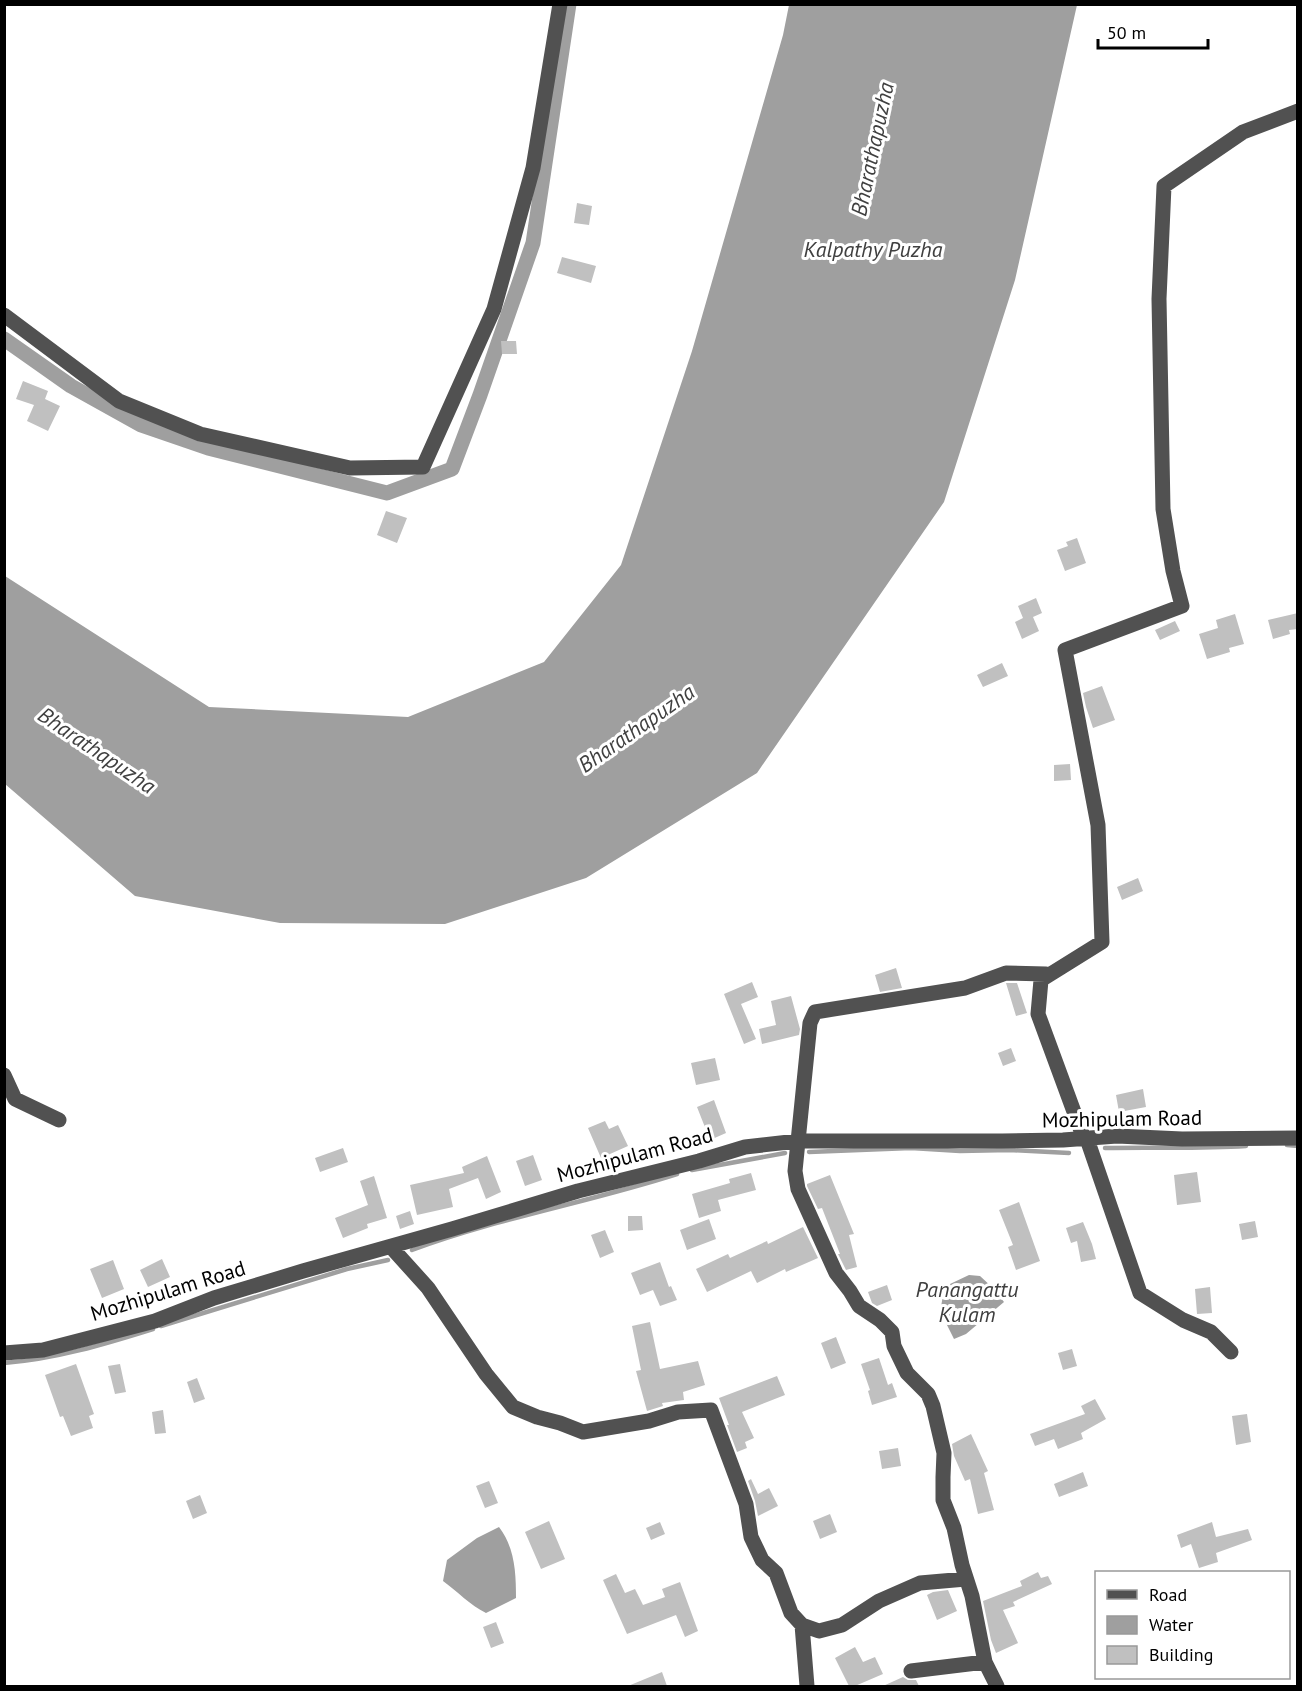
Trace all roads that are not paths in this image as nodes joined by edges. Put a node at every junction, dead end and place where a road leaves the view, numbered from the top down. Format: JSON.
{"nodes":[{"id":1,"x":560,"y":4,"type":"edge"},
{"id":2,"x":1298,"y":111,"type":"edge"},
{"id":3,"x":4,"y":315,"type":"edge"},
{"id":4,"x":1041,"y":980,"type":"junction"},
{"id":5,"x":4,"y":1076,"type":"edge"},
{"id":6,"x":59,"y":1120,"type":"dead end"},
{"id":7,"x":1298,"y":1137,"type":"edge"},
{"id":8,"x":1084,"y":1138,"type":"junction"},
{"id":9,"x":798,"y":1141,"type":"junction"},
{"id":10,"x":391,"y":1246,"type":"junction"},
{"id":11,"x":4,"y":1353,"type":"edge"},
{"id":12,"x":1231,"y":1353,"type":"dead end"},
{"id":13,"x":966,"y":1579,"type":"junction"},
{"id":14,"x":802,"y":1625,"type":"junction"},
{"id":15,"x":985,"y":1662,"type":"junction"},
{"id":16,"x":911,"y":1671,"type":"dead end"},
{"id":17,"x":807,"y":1686,"type":"edge"},
{"id":18,"x":997,"y":1686,"type":"edge"}],
"edges":[{"from":1,"to":3,"type":"street"},
{"from":2,"to":4,"type":"street"},
{"from":4,"to":8,"type":"street"},
{"from":4,"to":9,"type":"street"},
{"from":5,"to":6,"type":"street"},
{"from":7,"to":8,"type":"street","name":"Mozhipulam Road"},
{"from":8,"to":9,"type":"street","name":"Mozhipulam Road"},
{"from":8,"to":12,"type":"street"},
{"from":9,"to":10,"type":"street","name":"Mozhipulam Road"},
{"from":9,"to":13,"type":"street"},
{"from":10,"to":11,"type":"street","name":"Mozhipulam Road"},
{"from":10,"to":14,"type":"street"},
{"from":13,"to":14,"type":"street"},
{"from":13,"to":15,"type":"street"},
{"from":14,"to":17,"type":"street"},
{"from":15,"to":16,"type":"street"},
{"from":15,"to":18,"type":"street"}]}
